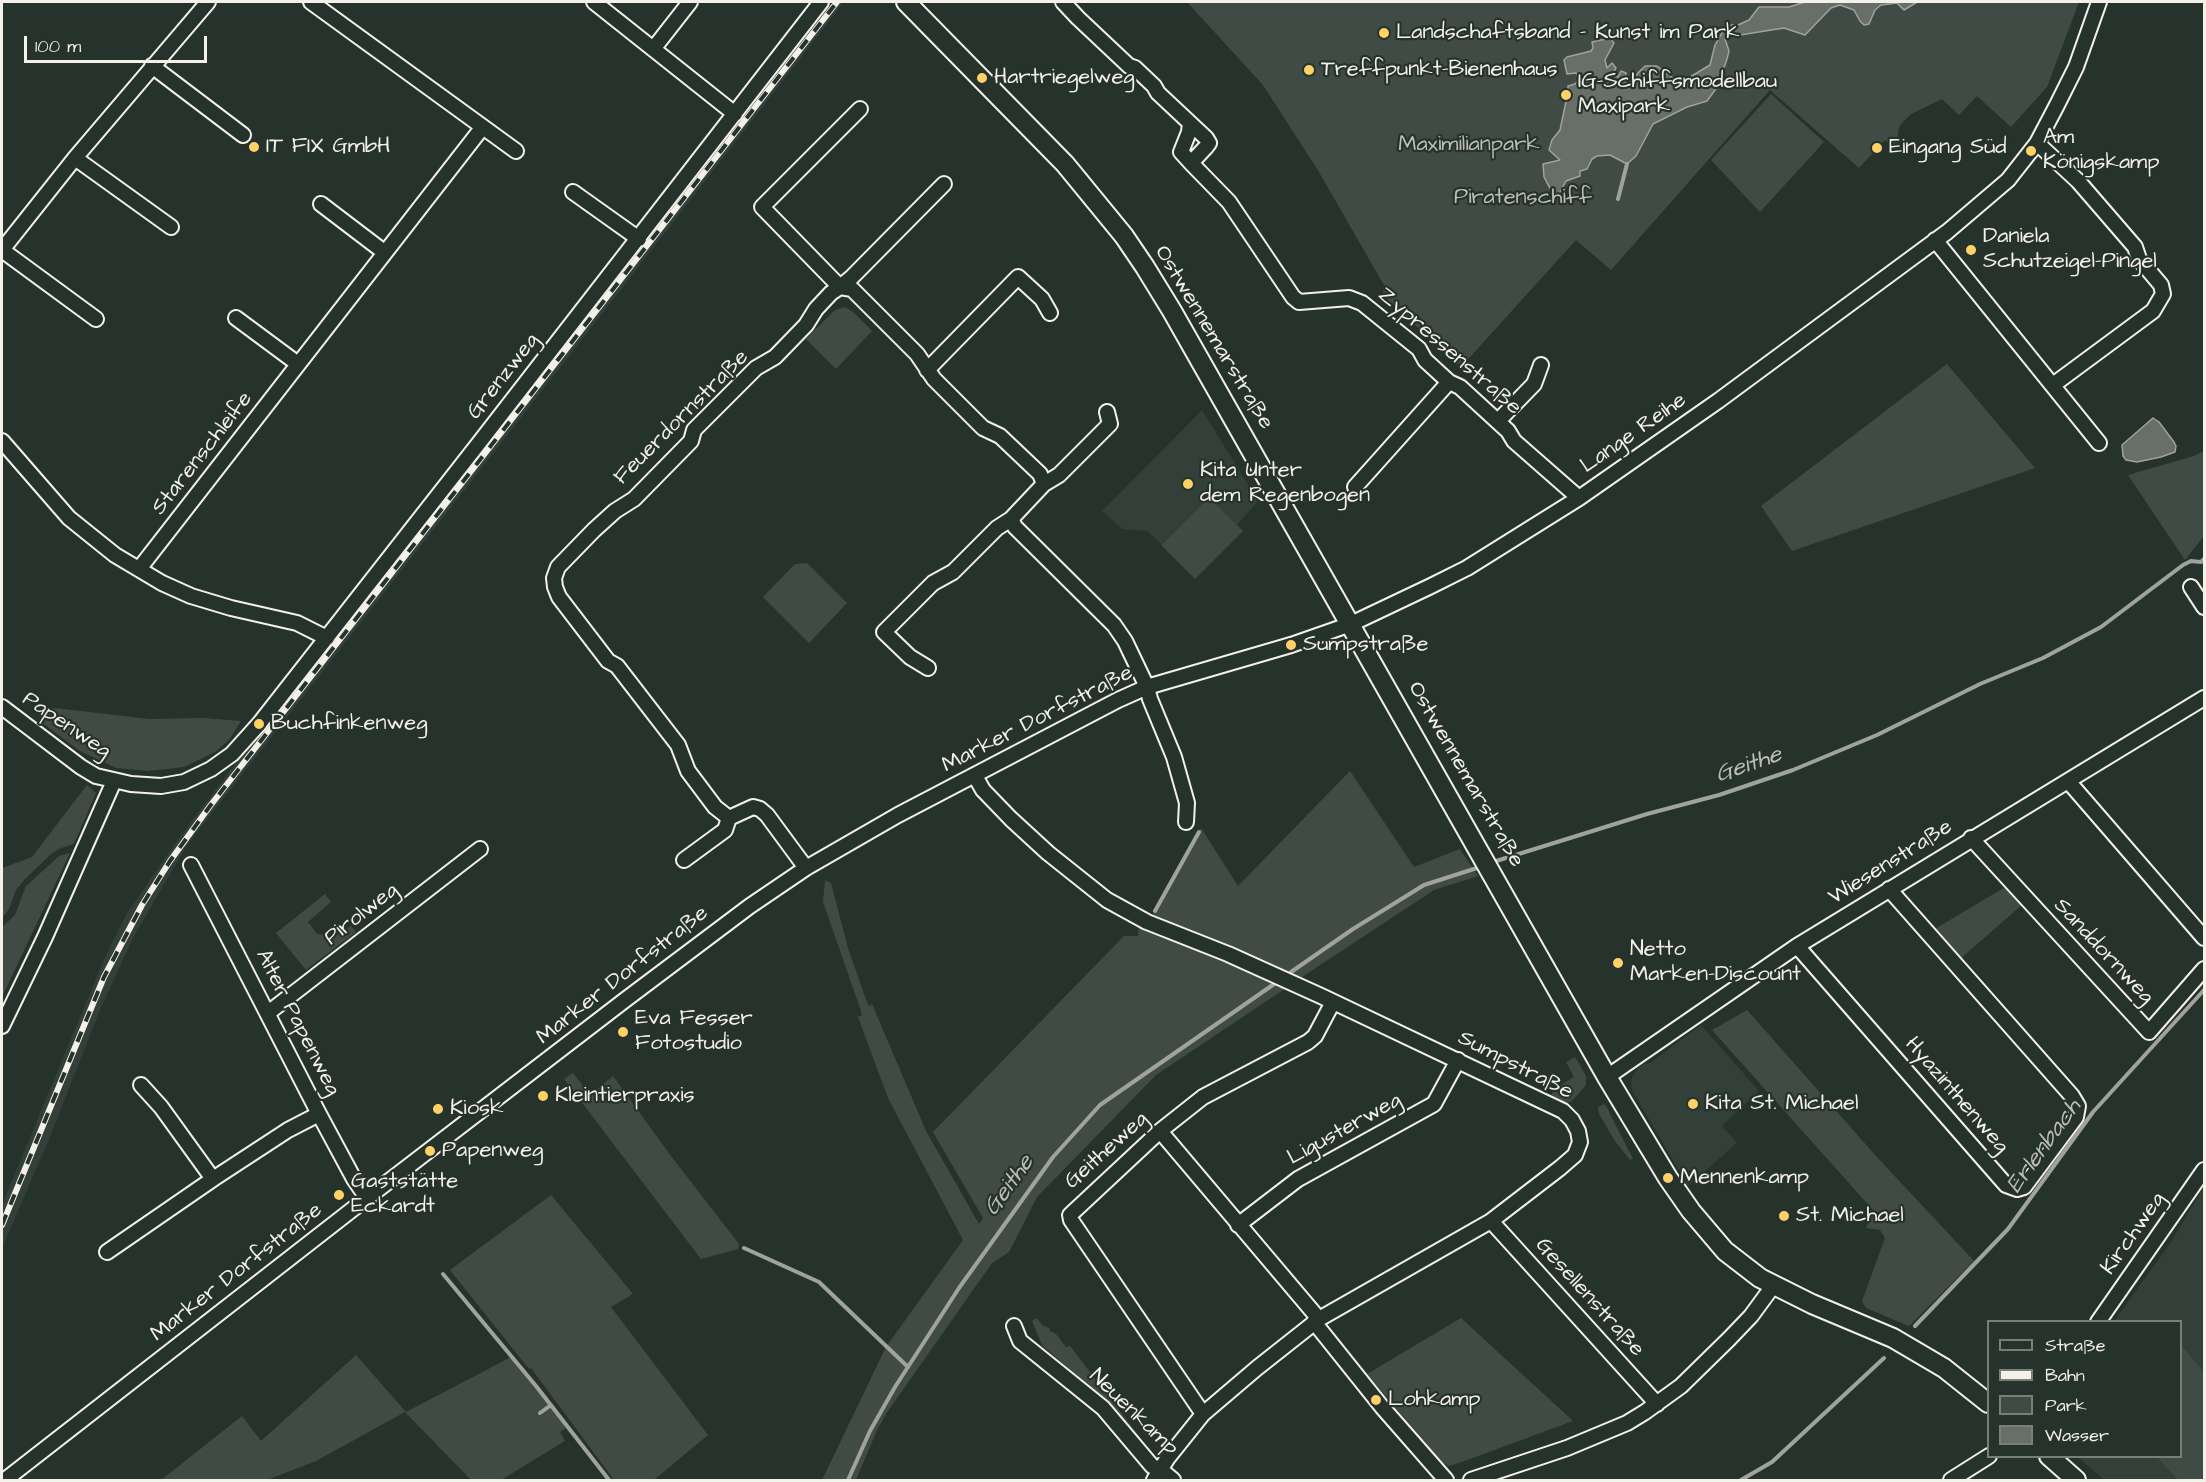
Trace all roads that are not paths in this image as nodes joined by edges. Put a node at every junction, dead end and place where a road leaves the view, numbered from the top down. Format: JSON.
{"nodes":[{"id":1,"x":208,"y":2,"type":"edge"},
{"id":2,"x":311,"y":2,"type":"edge"},
{"id":3,"x":594,"y":2,"type":"edge"},
{"id":4,"x":690,"y":2,"type":"edge"},
{"id":5,"x":821,"y":2,"type":"edge"},
{"id":6,"x":906,"y":2,"type":"edge"},
{"id":7,"x":1063,"y":2,"type":"edge"},
{"id":8,"x":2099,"y":2,"type":"edge"},
{"id":9,"x":654,"y":48,"type":"junction"},
{"id":10,"x":152,"y":66,"type":"junction"},
{"id":11,"x":860,"y":109,"type":"dead end"},
{"id":12,"x":735,"y":114,"type":"junction"},
{"id":13,"x":1190,"y":123,"type":"junction"},
{"id":14,"x":482,"y":128,"type":"junction"},
{"id":15,"x":243,"y":135,"type":"dead end"},
{"id":16,"x":2037,"y":143,"type":"junction"},
{"id":17,"x":516,"y":151,"type":"dead end"},
{"id":18,"x":75,"y":158,"type":"junction"},
{"id":19,"x":1191,"y":164,"type":"junction"},
{"id":20,"x":944,"y":184,"type":"dead end"},
{"id":21,"x":573,"y":192,"type":"dead end"},
{"id":22,"x":321,"y":204,"type":"dead end"},
{"id":23,"x":171,"y":227,"type":"dead end"},
{"id":24,"x":639,"y":238,"type":"junction"},
{"id":25,"x":1935,"y":240,"type":"junction"},
{"id":26,"x":2,"y":250,"type":"edge"},
{"id":27,"x":384,"y":252,"type":"junction"},
{"id":28,"x":840,"y":287,"type":"junction"},
{"id":29,"x":1050,"y":313,"type":"dead end"},
{"id":30,"x":237,"y":318,"type":"dead end"},
{"id":31,"x":96,"y":319,"type":"dead end"},
{"id":32,"x":298,"y":364,"type":"junction"},
{"id":33,"x":1541,"y":365,"type":"dead end"},
{"id":34,"x":927,"y":370,"type":"junction"},
{"id":35,"x":1449,"y":382,"type":"junction"},
{"id":36,"x":2053,"y":385,"type":"junction"},
{"id":37,"x":1107,"y":412,"type":"dead end"},
{"id":38,"x":1498,"y":422,"type":"junction"},
{"id":39,"x":2,"y":441,"type":"edge"},
{"id":40,"x":2099,"y":443,"type":"dead end"},
{"id":41,"x":1044,"y":484,"type":"junction"},
{"id":42,"x":1355,"y":487,"type":"dead end"},
{"id":43,"x":1580,"y":498,"type":"junction"},
{"id":44,"x":1011,"y":519,"type":"junction"},
{"id":45,"x":140,"y":569,"type":"junction"},
{"id":46,"x":2192,"y":587,"type":"dead end"},
{"id":47,"x":2205,"y":607,"type":"edge"},
{"id":48,"x":1344,"y":626,"type":"junction"},
{"id":49,"x":327,"y":638,"type":"junction"},
{"id":50,"x":928,"y":668,"type":"dead end"},
{"id":51,"x":1147,"y":687,"type":"junction"},
{"id":52,"x":2205,"y":698,"type":"edge"},
{"id":53,"x":2,"y":707,"type":"edge"},
{"id":54,"x":211,"y":769,"type":"joint"},
{"id":55,"x":975,"y":776,"type":"junction"},
{"id":56,"x":114,"y":781,"type":"junction"},
{"id":57,"x":2068,"y":781,"type":"junction"},
{"id":58,"x":729,"y":818,"type":"junction"},
{"id":59,"x":1186,"y":822,"type":"dead end"},
{"id":60,"x":1971,"y":838,"type":"junction"},
{"id":61,"x":480,"y":849,"type":"dead end"},
{"id":62,"x":684,"y":860,"type":"dead end"},
{"id":63,"x":191,"y":865,"type":"dead end"},
{"id":64,"x":806,"y":868,"type":"junction"},
{"id":65,"x":1888,"y":889,"type":"junction"},
{"id":66,"x":2205,"y":938,"type":"edge"},
{"id":67,"x":1797,"y":946,"type":"junction"},
{"id":68,"x":2205,"y":969,"type":"edge"},
{"id":69,"x":1334,"y":1002,"type":"junction"},
{"id":70,"x":268,"y":1012,"type":"junction"},
{"id":71,"x":2,"y":1026,"type":"edge"},
{"id":72,"x":1458,"y":1060,"type":"junction"},
{"id":73,"x":1607,"y":1077,"type":"junction"},
{"id":74,"x":141,"y":1085,"type":"dead end"},
{"id":75,"x":319,"y":1114,"type":"junction"},
{"id":76,"x":1160,"y":1131,"type":"junction"},
{"id":77,"x":2205,"y":1170,"type":"edge"},
{"id":78,"x":213,"y":1179,"type":"junction"},
{"id":79,"x":367,"y":1198,"type":"junction"},
{"id":80,"x":1491,"y":1221,"type":"junction"},
{"id":81,"x":1238,"y":1225,"type":"junction"},
{"id":82,"x":107,"y":1252,"type":"dead end"},
{"id":83,"x":1773,"y":1286,"type":"junction"},
{"id":84,"x":2099,"y":1320,"type":"edge"},
{"id":85,"x":1317,"y":1321,"type":"junction"},
{"id":86,"x":1014,"y":1326,"type":"dead end"},
{"id":87,"x":1987,"y":1401,"type":"edge"},
{"id":88,"x":1657,"y":1404,"type":"junction"},
{"id":89,"x":1203,"y":1414,"type":"junction"},
{"id":90,"x":1987,"y":1457,"type":"edge"},
{"id":91,"x":2051,"y":1458,"type":"edge"},
{"id":92,"x":1158,"y":1475,"type":"edge"},
{"id":93,"x":5,"y":1480,"type":"edge"},
{"id":94,"x":1173,"y":1480,"type":"edge"},
{"id":95,"x":1446,"y":1480,"type":"edge"},
{"id":96,"x":1472,"y":1480,"type":"edge"},
{"id":97,"x":1951,"y":1480,"type":"edge"},
{"id":98,"x":2076,"y":1480,"type":"edge"}],
"edges":[{"from":1,"to":10,"type":"street"},
{"from":2,"to":14,"type":"street"},
{"from":3,"to":9,"type":"street"},
{"from":4,"to":9,"type":"street"},
{"from":5,"to":12,"type":"street","name":"Grenzweg"},
{"from":6,"to":48,"type":"street","name":"Ostwennemarstraße"},
{"from":7,"to":13,"type":"street"},
{"from":8,"to":16,"type":"street","name":"Lange Reihe"},
{"from":9,"to":12,"type":"street"},
{"from":10,"to":15,"type":"street"},
{"from":10,"to":18,"type":"street"},
{"from":11,"to":28,"type":"street"},
{"from":12,"to":24,"type":"street","name":"Grenzweg"},
{"from":13,"to":19,"type":"street"},
{"from":13,"to":19,"type":"street"},
{"from":14,"to":17,"type":"street"},
{"from":14,"to":27,"type":"street","name":"Starenschleife"},
{"from":16,"to":25,"type":"street","name":"Lange Reihe"},
{"from":16,"to":36,"type":"street"},
{"from":18,"to":23,"type":"street"},
{"from":18,"to":26,"type":"street"},
{"from":19,"to":35,"type":"street","name":"Zypressenstraße"},
{"from":20,"to":28,"type":"street"},
{"from":21,"to":24,"type":"street"},
{"from":22,"to":27,"type":"street"},
{"from":24,"to":49,"type":"street","name":"Grenzweg"},
{"from":25,"to":36,"type":"street"},
{"from":25,"to":43,"type":"street","name":"Lange Reihe"},
{"from":26,"to":31,"type":"street"},
{"from":27,"to":32,"type":"street","name":"Starenschleife"},
{"from":28,"to":34,"type":"street"},
{"from":28,"to":58,"type":"street","name":"Feuerdornstraße"},
{"from":29,"to":34,"type":"street"},
{"from":30,"to":32,"type":"street"},
{"from":32,"to":45,"type":"street","name":"Starenschleife"},
{"from":33,"to":38,"type":"street"},
{"from":34,"to":41,"type":"street"},
{"from":35,"to":38,"type":"street","name":"Zypressenstraße"},
{"from":35,"to":42,"type":"street"},
{"from":36,"to":40,"type":"street"},
{"from":37,"to":41,"type":"street"},
{"from":38,"to":43,"type":"street","name":"Zypressenstraße"},
{"from":39,"to":45,"type":"street"},
{"from":41,"to":44,"type":"street"},
{"from":43,"to":48,"type":"street","name":"Lange Reihe"},
{"from":44,"to":50,"type":"street"},
{"from":44,"to":51,"type":"street"},
{"from":45,"to":49,"type":"street"},
{"from":46,"to":47,"type":"street"},
{"from":48,"to":51,"type":"street","name":"Marker Dorfstraße"},
{"from":48,"to":73,"type":"street","name":"Ostwennemarstraße"},
{"from":49,"to":54,"type":"street","name":"Grenzweg"},
{"from":51,"to":55,"type":"street","name":"Marker Dorfstraße"},
{"from":51,"to":59,"type":"street"},
{"from":52,"to":57,"type":"street","name":"Wiesenstraße"},
{"from":53,"to":56,"type":"street","name":"Papenweg"},
{"from":54,"to":56,"type":"street","name":"Papenweg"},
{"from":55,"to":64,"type":"street","name":"Marker Dorfstraße"},
{"from":55,"to":69,"type":"street","name":"Sumpstraße"},
{"from":56,"to":71,"type":"street"},
{"from":57,"to":60,"type":"street","name":"Wiesenstraße"},
{"from":57,"to":66,"type":"street"},
{"from":58,"to":62,"type":"street"},
{"from":58,"to":64,"type":"street"},
{"from":60,"to":65,"type":"street","name":"Wiesenstraße"},
{"from":60,"to":68,"type":"street","name":"Sanddornweg"},
{"from":61,"to":70,"type":"street","name":"Pirolweg"},
{"from":63,"to":70,"type":"street","name":"Alter Papenweg"},
{"from":64,"to":79,"type":"street","name":"Marker Dorfstraße"},
{"from":65,"to":67,"type":"street","name":"Wiesenstraße"},
{"from":65,"to":67,"type":"street","name":"Hyazinthenweg"},
{"from":67,"to":73,"type":"street","name":"Wiesenstraße"},
{"from":69,"to":72,"type":"street","name":"Sumpstraße"},
{"from":69,"to":76,"type":"street","name":"Geitheweg"},
{"from":70,"to":75,"type":"street","name":"Alter Papenweg"},
{"from":72,"to":80,"type":"street","name":"Sumpstraße"},
{"from":72,"to":81,"type":"street","name":"Ligusterweg"},
{"from":73,"to":83,"type":"street","name":"Ostwennemarstraße"},
{"from":74,"to":78,"type":"street"},
{"from":75,"to":78,"type":"street"},
{"from":75,"to":79,"type":"street","name":"Alter Papenweg"},
{"from":76,"to":81,"type":"street"},
{"from":76,"to":89,"type":"street","name":"Geitheweg"},
{"from":77,"to":84,"type":"street","name":"Kirchweg"},
{"from":78,"to":82,"type":"street"},
{"from":79,"to":93,"type":"street","name":"Marker Dorfstraße"},
{"from":80,"to":85,"type":"street"},
{"from":80,"to":88,"type":"street","name":"Gesellenstraße"},
{"from":81,"to":85,"type":"street"},
{"from":83,"to":87,"type":"street","name":"Ostwennemarstraße"},
{"from":83,"to":88,"type":"street"},
{"from":85,"to":89,"type":"street"},
{"from":85,"to":95,"type":"street"},
{"from":86,"to":92,"type":"street","name":"Neuenkamp"},
{"from":88,"to":96,"type":"street"},
{"from":89,"to":92,"type":"street"},
{"from":90,"to":97,"type":"street"},
{"from":91,"to":98,"type":"street"},
{"from":92,"to":94,"type":"street","name":"Neuenkamp"}]}
